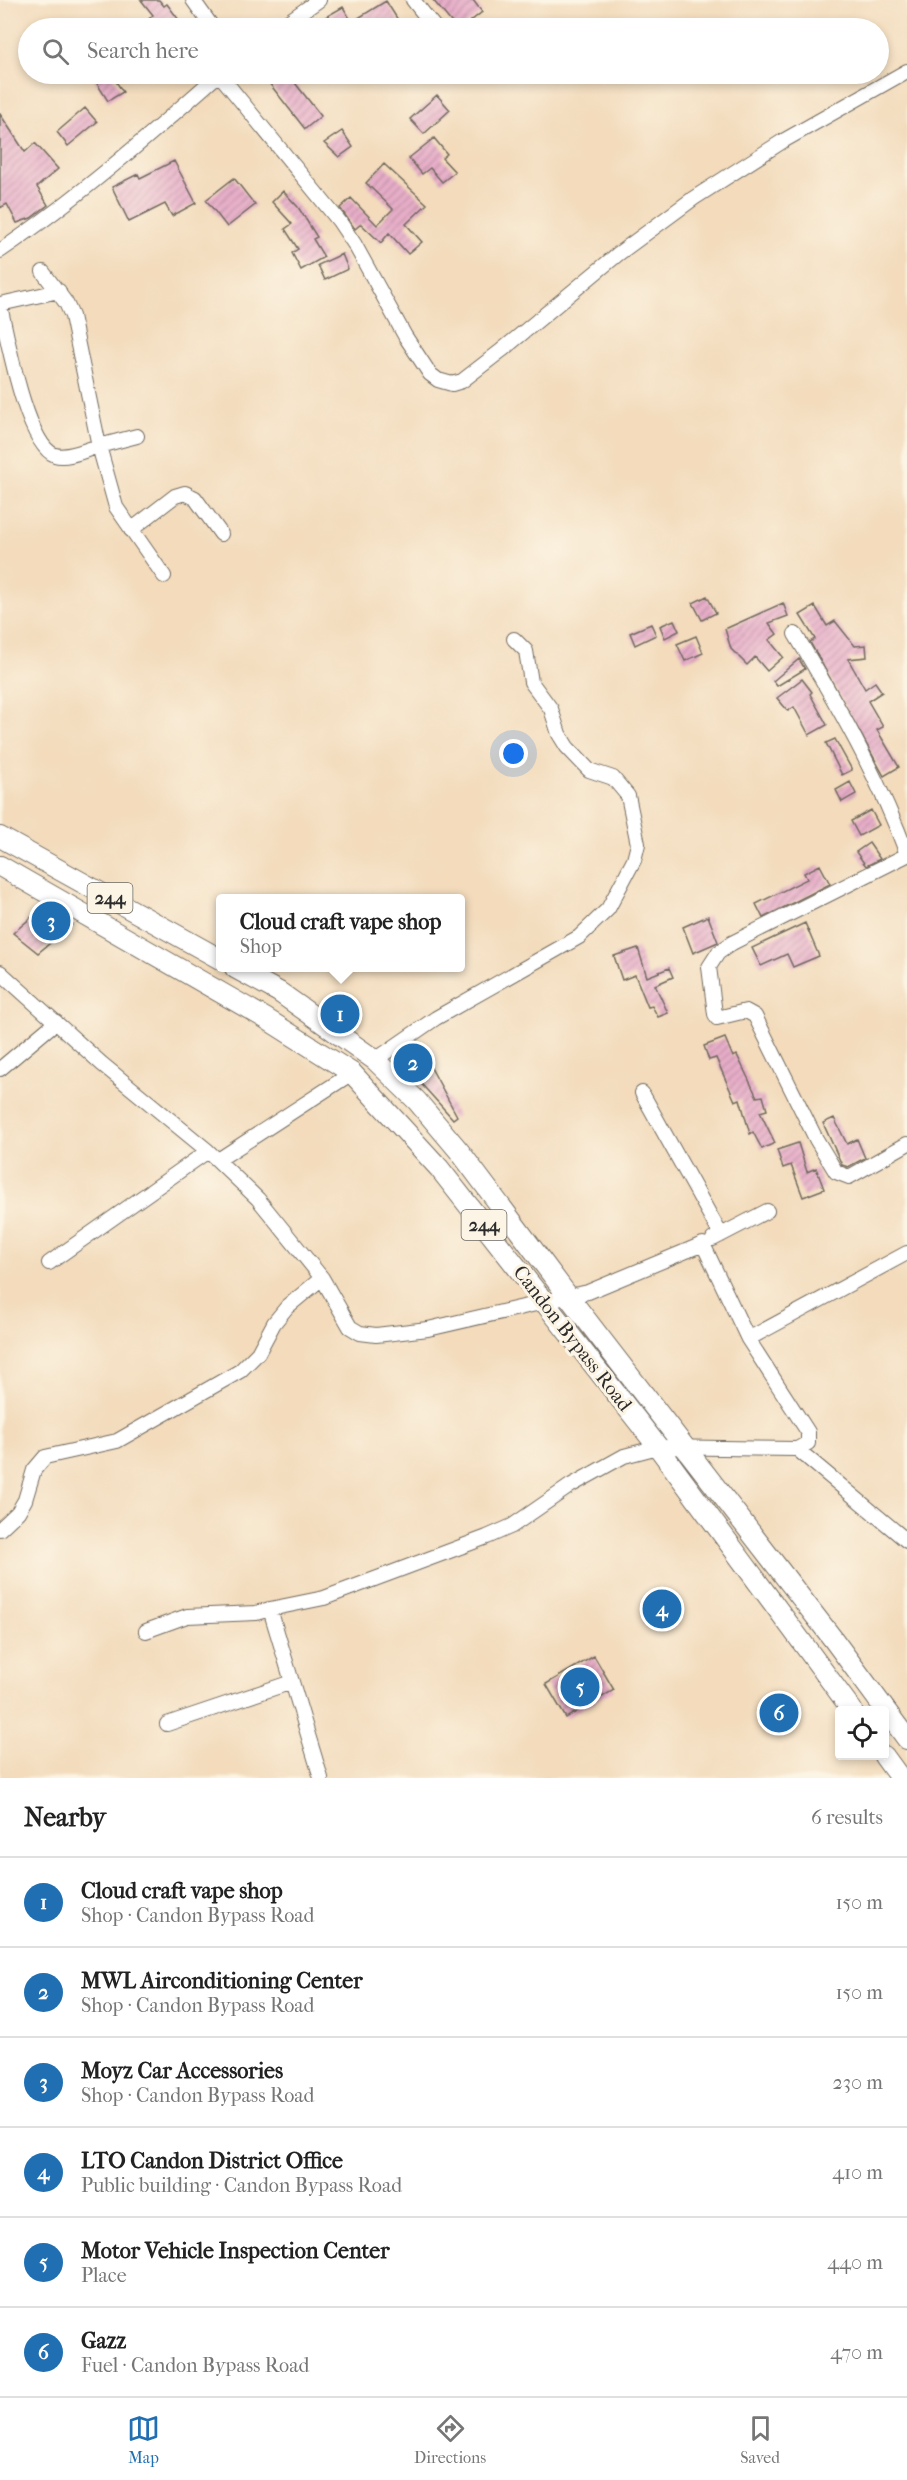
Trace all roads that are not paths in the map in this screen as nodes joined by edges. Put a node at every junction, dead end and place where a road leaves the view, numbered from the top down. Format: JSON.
{"nodes":[{"id":1,"x":193,"y":0,"type":"edge"},
{"id":2,"x":319,"y":0,"type":"edge"},
{"id":3,"x":413,"y":0,"type":"edge"},
{"id":4,"x":206,"y":18,"type":"edge"},
{"id":5,"x":293,"y":18,"type":"edge"},
{"id":6,"x":427,"y":18,"type":"edge"},
{"id":7,"x":907,"y":71,"type":"edge"},
{"id":8,"x":889,"y":81,"type":"edge"},
{"id":9,"x":208,"y":84,"type":"edge"},
{"id":10,"x":227,"y":84,"type":"edge"},
{"id":11,"x":884,"y":84,"type":"edge"},
{"id":12,"x":0,"y":251,"type":"edge"},
{"id":13,"x":44,"y":272,"type":"dead end"},
{"id":14,"x":59,"y":291,"type":"junction"},
{"id":15,"x":0,"y":305,"type":"edge"},
{"id":16,"x":137,"y":436,"type":"dead end"},
{"id":17,"x":99,"y":446,"type":"junction"},
{"id":18,"x":131,"y":530,"type":"junction"},
{"id":19,"x":221,"y":534,"type":"dead end"},
{"id":20,"x":164,"y":576,"type":"dead end"},
{"id":21,"x":795,"y":634,"type":"dead end"},
{"id":22,"x":514,"y":639,"type":"dead end"},
{"id":23,"x":0,"y":837,"type":"edge"},
{"id":24,"x":907,"y":855,"type":"edge"},
{"id":25,"x":0,"y":866,"type":"edge"},
{"id":26,"x":98,"y":891,"type":"junction"},
{"id":27,"x":85,"y":914,"type":"junction"},
{"id":28,"x":216,"y":957,"type":"edge"},
{"id":29,"x":0,"y":972,"type":"edge"},
{"id":30,"x":242,"y":972,"type":"edge"},
{"id":31,"x":56,"y":1022,"type":"junction"},
{"id":32,"x":375,"y":1060,"type":"junction"},
{"id":33,"x":0,"y":1069,"type":"edge"},
{"id":34,"x":352,"y":1073,"type":"junction"},
{"id":35,"x":642,"y":1093,"type":"dead end"},
{"id":36,"x":907,"y":1144,"type":"edge"},
{"id":37,"x":213,"y":1155,"type":"junction"},
{"id":38,"x":766,"y":1211,"type":"dead end"},
{"id":39,"x":721,"y":1235,"type":"junction"},
{"id":40,"x":703,"y":1244,"type":"junction"},
{"id":41,"x":907,"y":1254,"type":"edge"},
{"id":42,"x":49,"y":1263,"type":"dead end"},
{"id":43,"x":322,"y":1278,"type":"junction"},
{"id":44,"x":568,"y":1296,"type":"junction"},
{"id":45,"x":543,"y":1302,"type":"junction"},
{"id":46,"x":748,"y":1339,"type":"junction"},
{"id":47,"x":658,"y":1447,"type":"junction"},
{"id":48,"x":687,"y":1449,"type":"junction"},
{"id":49,"x":797,"y":1449,"type":"junction"},
{"id":50,"x":0,"y":1529,"type":"edge"},
{"id":51,"x":907,"y":1541,"type":"edge"},
{"id":52,"x":270,"y":1610,"type":"junction"},
{"id":53,"x":146,"y":1631,"type":"dead end"},
{"id":54,"x":292,"y":1682,"type":"junction"},
{"id":55,"x":849,"y":1706,"type":"edge"},
{"id":56,"x":166,"y":1724,"type":"dead end"},
{"id":57,"x":907,"y":1739,"type":"edge"},
{"id":58,"x":887,"y":1760,"type":"edge"},
{"id":59,"x":321,"y":1778,"type":"edge"},
{"id":60,"x":900,"y":1778,"type":"edge"}],
"edges":[{"from":1,"to":4,"type":"street"},
{"from":2,"to":5,"type":"street"},
{"from":3,"to":6,"type":"street"},
{"from":7,"to":8,"type":"street"},
{"from":9,"to":12,"type":"street"},
{"from":10,"to":11,"type":"street"},
{"from":13,"to":14,"type":"street"},
{"from":14,"to":15,"type":"street"},
{"from":14,"to":17,"type":"street"},
{"from":15,"to":17,"type":"street"},
{"from":16,"to":17,"type":"street"},
{"from":17,"to":18,"type":"street"},
{"from":18,"to":19,"type":"street"},
{"from":18,"to":20,"type":"street"},
{"from":21,"to":24,"type":"street"},
{"from":22,"to":32,"type":"street"},
{"from":23,"to":26,"type":"highway","number":"244"},
{"from":24,"to":36,"type":"street"},
{"from":25,"to":27,"type":"highway","name":"Candon Bypass Road","number":"244"},
{"from":26,"to":27,"type":"highway"},
{"from":26,"to":28,"type":"highway","number":"244"},
{"from":27,"to":34,"type":"highway","name":"Candon Bypass Road","number":"244"},
{"from":29,"to":31,"type":"street"},
{"from":30,"to":32,"type":"highway","name":"Candon Bypass Road","number":"244"},
{"from":31,"to":33,"type":"street"},
{"from":31,"to":37,"type":"street"},
{"from":32,"to":44,"type":"highway","name":"Candon Bypass Road","number":"244"},
{"from":34,"to":37,"type":"street"},
{"from":34,"to":45,"type":"highway","name":"Candon Bypass Road","number":"244"},
{"from":35,"to":39,"type":"street"},
{"from":37,"to":42,"type":"street"},
{"from":37,"to":43,"type":"street"},
{"from":38,"to":39,"type":"street"},
{"from":39,"to":40,"type":"street"},
{"from":40,"to":44,"type":"street"},
{"from":40,"to":46,"type":"street"},
{"from":41,"to":46,"type":"street"},
{"from":43,"to":45,"type":"street"},
{"from":43,"to":50,"type":"street"},
{"from":44,"to":45,"type":"street"},
{"from":44,"to":48,"type":"highway","name":"Candon Bypass Road","number":"244"},
{"from":45,"to":47,"type":"highway","name":"Candon Bypass Road","number":"244"},
{"from":46,"to":49,"type":"street"},
{"from":47,"to":48,"type":"street"},
{"from":47,"to":52,"type":"street"},
{"from":47,"to":55,"type":"highway","name":"Candon Bypass Road","number":"244"},
{"from":48,"to":49,"type":"street"},
{"from":48,"to":57,"type":"highway","name":"Candon Bypass Road","number":"244"},
{"from":49,"to":51,"type":"street"},
{"from":52,"to":53,"type":"street"},
{"from":52,"to":54,"type":"street"},
{"from":54,"to":56,"type":"street"},
{"from":54,"to":59,"type":"street"},
{"from":58,"to":60,"type":"highway"}]}
